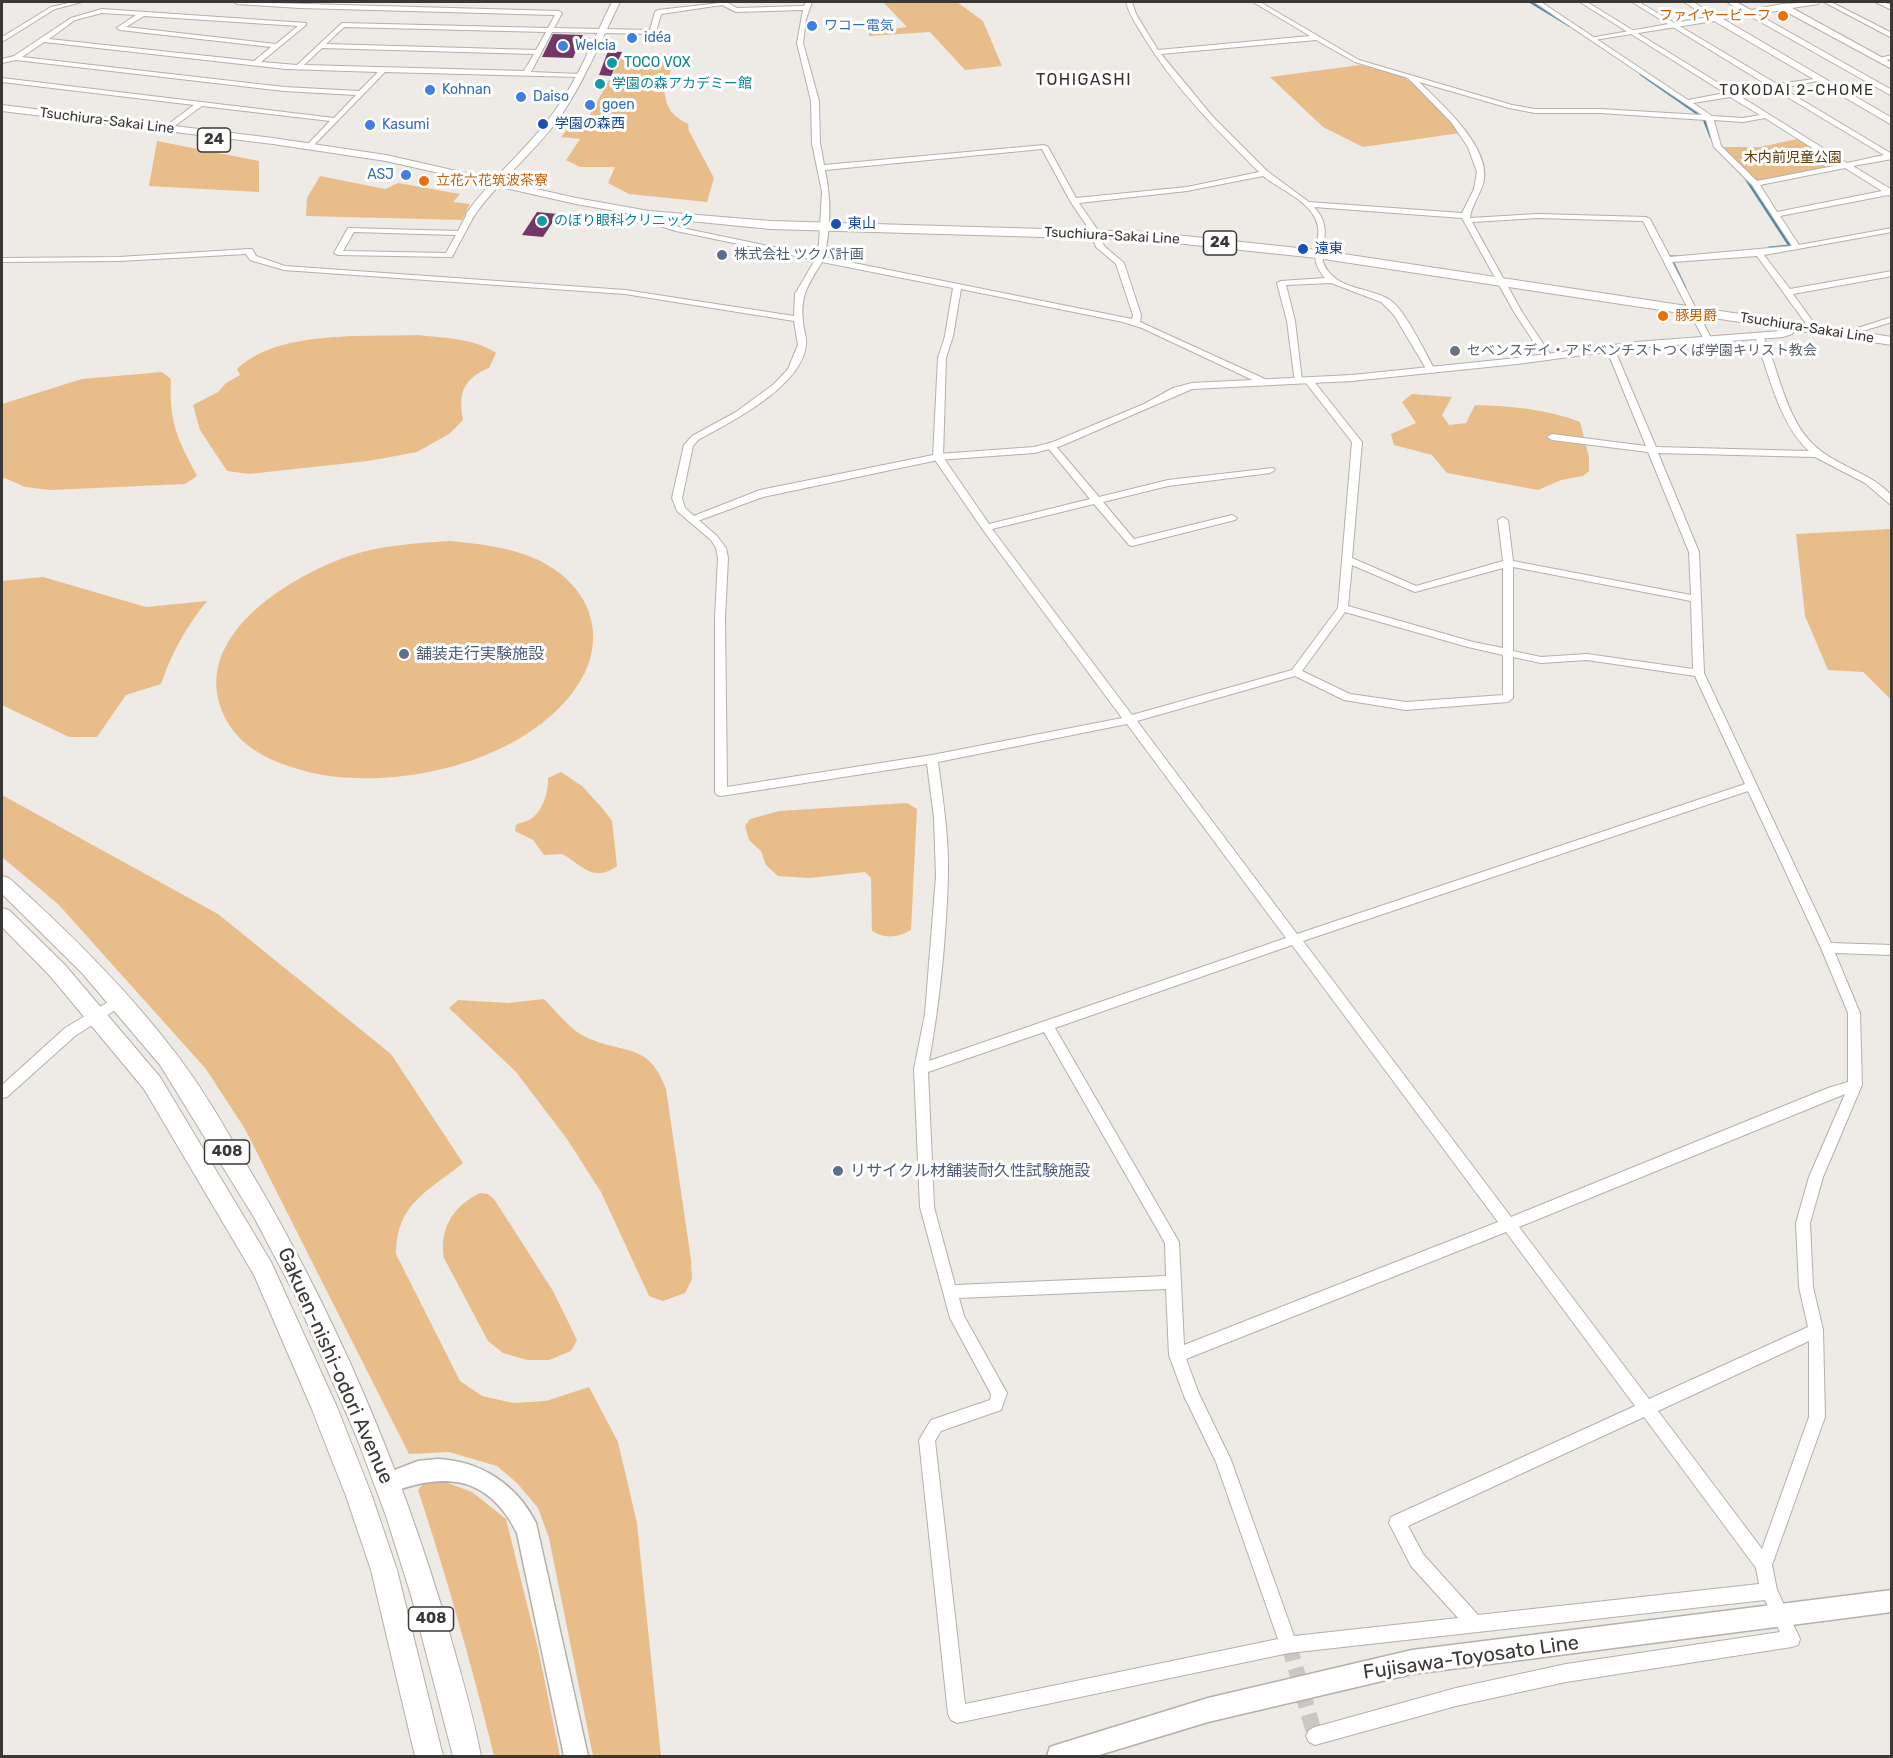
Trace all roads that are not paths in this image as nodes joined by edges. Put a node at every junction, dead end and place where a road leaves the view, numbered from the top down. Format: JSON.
{"nodes":[{"id":1,"x":79,"y":2,"type":"edge"},
{"id":2,"x":237,"y":2,"type":"edge"},
{"id":3,"x":252,"y":2,"type":"edge"},
{"id":4,"x":462,"y":2,"type":"edge"},
{"id":5,"x":616,"y":2,"type":"edge"},
{"id":6,"x":723,"y":2,"type":"edge"},
{"id":7,"x":1129,"y":2,"type":"edge"},
{"id":8,"x":1256,"y":2,"type":"edge"},
{"id":9,"x":1537,"y":2,"type":"edge"},
{"id":10,"x":1583,"y":2,"type":"edge"},
{"id":11,"x":1635,"y":2,"type":"edge"},
{"id":12,"x":1688,"y":2,"type":"edge"},
{"id":13,"x":1731,"y":2,"type":"edge"},
{"id":14,"x":1774,"y":2,"type":"edge"},
{"id":15,"x":1815,"y":2,"type":"edge"},
{"id":16,"x":1827,"y":2,"type":"edge"},
{"id":17,"x":1878,"y":2,"type":"edge"},
{"id":18,"x":807,"y":5,"type":"edge"},
{"id":19,"x":1784,"y":7,"type":"junction"},
{"id":20,"x":1892,"y":8,"type":"edge"},
{"id":21,"x":457,"y":10,"type":"junction"},
{"id":22,"x":1750,"y":12,"type":"junction"},
{"id":23,"x":142,"y":14,"type":"junction"},
{"id":24,"x":1716,"y":18,"type":"junction"},
{"id":25,"x":1674,"y":25,"type":"junction"},
{"id":26,"x":549,"y":31,"type":"junction"},
{"id":27,"x":601,"y":32,"type":"junction"},
{"id":28,"x":1631,"y":32,"type":"junction"},
{"id":29,"x":1892,"y":36,"type":"edge"},
{"id":30,"x":1316,"y":38,"type":"junction"},
{"id":31,"x":1594,"y":38,"type":"junction"},
{"id":32,"x":2,"y":40,"type":"edge"},
{"id":33,"x":42,"y":40,"type":"junction"},
{"id":34,"x":278,"y":46,"type":"junction"},
{"id":35,"x":321,"y":46,"type":"junction"},
{"id":36,"x":538,"y":52,"type":"junction"},
{"id":37,"x":1156,"y":52,"type":"junction"},
{"id":38,"x":1892,"y":57,"type":"edge"},
{"id":39,"x":16,"y":58,"type":"junction"},
{"id":40,"x":1878,"y":59,"type":"junction"},
{"id":41,"x":2,"y":61,"type":"edge"},
{"id":42,"x":255,"y":64,"type":"junction"},
{"id":43,"x":1892,"y":67,"type":"edge"},
{"id":44,"x":298,"y":68,"type":"junction"},
{"id":45,"x":382,"y":71,"type":"junction"},
{"id":46,"x":526,"y":74,"type":"junction"},
{"id":47,"x":578,"y":75,"type":"junction"},
{"id":48,"x":1410,"y":77,"type":"junction"},
{"id":49,"x":1820,"y":79,"type":"junction"},
{"id":50,"x":2,"y":80,"type":"edge"},
{"id":51,"x":1777,"y":87,"type":"junction"},
{"id":52,"x":361,"y":93,"type":"junction"},
{"id":53,"x":1732,"y":94,"type":"junction"},
{"id":54,"x":1892,"y":94,"type":"edge"},
{"id":55,"x":1687,"y":102,"type":"junction"},
{"id":56,"x":200,"y":104,"type":"junction"},
{"id":57,"x":2,"y":108,"type":"edge"},
{"id":58,"x":2,"y":114,"type":"edge"},
{"id":59,"x":1766,"y":116,"type":"junction"},
{"id":60,"x":1709,"y":117,"type":"junction"},
{"id":61,"x":336,"y":120,"type":"junction"},
{"id":62,"x":1892,"y":122,"type":"edge"},
{"id":63,"x":169,"y":128,"type":"junction"},
{"id":64,"x":311,"y":146,"type":"junction"},
{"id":65,"x":1891,"y":156,"type":"edge"},
{"id":66,"x":1846,"y":165,"type":"junction"},
{"id":67,"x":426,"y":166,"type":"junction"},
{"id":68,"x":821,"y":168,"type":"junction"},
{"id":69,"x":1264,"y":173,"type":"junction"},
{"id":70,"x":495,"y":181,"type":"junction"},
{"id":71,"x":1755,"y":184,"type":"junction"},
{"id":72,"x":1890,"y":193,"type":"edge"},
{"id":73,"x":1074,"y":201,"type":"junction"},
{"id":74,"x":1306,"y":204,"type":"junction"},
{"id":75,"x":471,"y":214,"type":"joint"},
{"id":76,"x":649,"y":214,"type":"junction"},
{"id":77,"x":1776,"y":215,"type":"junction"},
{"id":78,"x":1466,"y":218,"type":"junction"},
{"id":79,"x":825,"y":226,"type":"junction"},
{"id":80,"x":1892,"y":230,"type":"edge"},
{"id":81,"x":460,"y":233,"type":"junction"},
{"id":82,"x":1094,"y":234,"type":"junction"},
{"id":83,"x":1797,"y":248,"type":"junction"},
{"id":84,"x":1759,"y":253,"type":"junction"},
{"id":85,"x":1317,"y":254,"type":"junction"},
{"id":86,"x":2,"y":260,"type":"edge"},
{"id":87,"x":819,"y":260,"type":"junction"},
{"id":88,"x":1671,"y":260,"type":"junction"},
{"id":89,"x":1892,"y":273,"type":"edge"},
{"id":90,"x":1333,"y":280,"type":"junction"},
{"id":91,"x":1502,"y":282,"type":"junction"},
{"id":92,"x":957,"y":287,"type":"junction"},
{"id":93,"x":1788,"y":292,"type":"junction"},
{"id":94,"x":1693,"y":311,"type":"junction"},
{"id":95,"x":798,"y":319,"type":"junction"},
{"id":96,"x":1892,"y":319,"type":"edge"},
{"id":97,"x":1135,"y":323,"type":"junction"},
{"id":98,"x":1791,"y":326,"type":"junction"},
{"id":99,"x":1815,"y":330,"type":"junction"},
{"id":100,"x":1843,"y":334,"type":"junction"},
{"id":101,"x":1759,"y":336,"type":"junction"},
{"id":102,"x":1707,"y":338,"type":"junction"},
{"id":103,"x":1892,"y":341,"type":"edge"},
{"id":104,"x":1610,"y":348,"type":"junction"},
{"id":105,"x":1548,"y":357,"type":"junction"},
{"id":106,"x":1431,"y":370,"type":"junction"},
{"id":107,"x":1262,"y":381,"type":"junction"},
{"id":108,"x":1303,"y":381,"type":"junction"},
{"id":109,"x":1552,"y":437,"type":"dead end"},
{"id":110,"x":1051,"y":446,"type":"junction"},
{"id":111,"x":1652,"y":450,"type":"junction"},
{"id":112,"x":1819,"y":454,"type":"junction"},
{"id":113,"x":938,"y":457,"type":"junction"},
{"id":114,"x":1270,"y":470,"type":"dead end"},
{"id":115,"x":1096,"y":501,"type":"junction"},
{"id":116,"x":1892,"y":503,"type":"edge"},
{"id":117,"x":1232,"y":518,"type":"dead end"},
{"id":118,"x":692,"y":519,"type":"junction"},
{"id":119,"x":1503,"y":520,"type":"dead end"},
{"id":120,"x":986,"y":528,"type":"junction"},
{"id":121,"x":1347,"y":559,"type":"junction"},
{"id":122,"x":1508,"y":563,"type":"junction"},
{"id":123,"x":1696,"y":598,"type":"junction"},
{"id":124,"x":1343,"y":608,"type":"junction"},
{"id":125,"x":1510,"y":653,"type":"junction"},
{"id":126,"x":1296,"y":672,"type":"junction"},
{"id":127,"x":1699,"y":673,"type":"junction"},
{"id":128,"x":1130,"y":720,"type":"junction"},
{"id":129,"x":932,"y":759,"type":"junction"},
{"id":130,"x":1751,"y":786,"type":"junction"},
{"id":131,"x":2,"y":883,"type":"edge"},
{"id":132,"x":2,"y":915,"type":"edge"},
{"id":133,"x":1293,"y":940,"type":"junction"},
{"id":134,"x":1827,"y":948,"type":"junction"},
{"id":135,"x":1892,"y":950,"type":"edge"},
{"id":136,"x":118,"y":1001,"type":"junction"},
{"id":137,"x":97,"y":1014,"type":"junction"},
{"id":138,"x":1047,"y":1026,"type":"junction"},
{"id":139,"x":921,"y":1069,"type":"junction"},
{"id":140,"x":1855,"y":1085,"type":"junction"},
{"id":141,"x":2,"y":1093,"type":"edge"},
{"id":142,"x":1508,"y":1225,"type":"junction"},
{"id":143,"x":1173,"y":1282,"type":"junction"},
{"id":144,"x":949,"y":1292,"type":"junction"},
{"id":145,"x":1816,"y":1330,"type":"junction"},
{"id":146,"x":1177,"y":1355,"type":"junction"},
{"id":147,"x":1646,"y":1409,"type":"junction"},
{"id":148,"x":387,"y":1483,"type":"junction"},
{"id":149,"x":359,"y":1496,"type":"junction"},
{"id":150,"x":1764,"y":1565,"type":"junction"},
{"id":151,"x":1769,"y":1591,"type":"junction"},
{"id":152,"x":1892,"y":1601,"type":"edge"},
{"id":153,"x":1781,"y":1616,"type":"junction"},
{"id":154,"x":1475,"y":1624,"type":"junction"},
{"id":155,"x":1289,"y":1645,"type":"junction"},
{"id":156,"x":1315,"y":1736,"type":"dead end"},
{"id":157,"x":429,"y":1756,"type":"edge"},
{"id":158,"x":468,"y":1756,"type":"edge"},
{"id":159,"x":576,"y":1756,"type":"edge"},
{"id":160,"x":1059,"y":1756,"type":"edge"}],
"edges":[{"from":1,"to":32,"type":"street"},
{"from":2,"to":3,"type":"street"},
{"from":3,"to":21,"type":"street"},
{"from":4,"to":21,"type":"street"},
{"from":5,"to":27,"type":"street"},
{"from":6,"to":18,"type":"street"},
{"from":6,"to":27,"type":"street"},
{"from":7,"to":37,"type":"street"},
{"from":8,"to":30,"type":"street"},
{"from":9,"to":31,"type":"street"},
{"from":10,"to":28,"type":"street"},
{"from":11,"to":25,"type":"street"},
{"from":12,"to":24,"type":"street"},
{"from":13,"to":22,"type":"street"},
{"from":14,"to":19,"type":"street"},
{"from":15,"to":19,"type":"street"},
{"from":16,"to":29,"type":"street"},
{"from":17,"to":20,"type":"street"},
{"from":18,"to":68,"type":"street"},
{"from":19,"to":22,"type":"street"},
{"from":19,"to":40,"type":"street"},
{"from":21,"to":26,"type":"street"},
{"from":22,"to":24,"type":"street"},
{"from":22,"to":54,"type":"street"},
{"from":23,"to":33,"type":"street"},
{"from":23,"to":34,"type":"street"},
{"from":23,"to":34,"type":"street"},
{"from":24,"to":25,"type":"street"},
{"from":24,"to":49,"type":"street"},
{"from":25,"to":28,"type":"street"},
{"from":25,"to":51,"type":"street"},
{"from":26,"to":27,"type":"street"},
{"from":26,"to":35,"type":"street"},
{"from":26,"to":36,"type":"street"},
{"from":27,"to":47,"type":"street"},
{"from":28,"to":31,"type":"street"},
{"from":28,"to":53,"type":"street"},
{"from":30,"to":37,"type":"street"},
{"from":30,"to":48,"type":"street"},
{"from":31,"to":55,"type":"street"},
{"from":33,"to":39,"type":"street"},
{"from":33,"to":42,"type":"street"},
{"from":34,"to":42,"type":"street"},
{"from":35,"to":36,"type":"street"},
{"from":35,"to":44,"type":"street"},
{"from":36,"to":46,"type":"street"},
{"from":37,"to":69,"type":"street"},
{"from":38,"to":40,"type":"street"},
{"from":39,"to":41,"type":"street"},
{"from":39,"to":52,"type":"street"},
{"from":40,"to":43,"type":"street"},
{"from":42,"to":44,"type":"street"},
{"from":44,"to":45,"type":"street"},
{"from":45,"to":46,"type":"street"},
{"from":45,"to":52,"type":"street"},
{"from":46,"to":47,"type":"street"},
{"from":47,"to":70,"type":"street"},
{"from":48,"to":60,"type":"street"},
{"from":48,"to":78,"type":"street"},
{"from":49,"to":51,"type":"street"},
{"from":49,"to":62,"type":"street"},
{"from":50,"to":56,"type":"street"},
{"from":51,"to":53,"type":"street"},
{"from":51,"to":65,"type":"street"},
{"from":52,"to":61,"type":"street"},
{"from":53,"to":55,"type":"street"},
{"from":53,"to":59,"type":"street"},
{"from":55,"to":60,"type":"street"},
{"from":56,"to":61,"type":"street"},
{"from":56,"to":63,"type":"street"},
{"from":57,"to":63,"type":"main road","name":"Tsuchiura-Sakai Line","number":"24"},
{"from":58,"to":67,"type":"main road","name":"Tsuchiura-Sakai Line","number":"24"},
{"from":59,"to":60,"type":"street"},
{"from":59,"to":66,"type":"street"},
{"from":60,"to":71,"type":"street"},
{"from":61,"to":64,"type":"street"},
{"from":63,"to":64,"type":"main road","name":"Tsuchiura-Sakai Line","number":"24"},
{"from":64,"to":67,"type":"main road","name":"Tsuchiura-Sakai Line","number":"24"},
{"from":65,"to":66,"type":"street"},
{"from":66,"to":71,"type":"street"},
{"from":66,"to":72,"type":"street"},
{"from":67,"to":70,"type":"main road","name":"Tsuchiura-Sakai Line","number":"24"},
{"from":68,"to":73,"type":"street"},
{"from":68,"to":79,"type":"street"},
{"from":69,"to":73,"type":"street"},
{"from":69,"to":74,"type":"street"},
{"from":70,"to":75,"type":"street"},
{"from":70,"to":76,"type":"main road","name":"Tsuchiura-Sakai Line","number":"24"},
{"from":71,"to":77,"type":"street"},
{"from":72,"to":77,"type":"street"},
{"from":73,"to":82,"type":"street"},
{"from":74,"to":78,"type":"street"},
{"from":74,"to":85,"type":"street"},
{"from":75,"to":81,"type":"street"},
{"from":76,"to":79,"type":"main road","name":"Tsuchiura-Sakai Line","number":"24"},
{"from":76,"to":87,"type":"street"},
{"from":77,"to":83,"type":"street"},
{"from":78,"to":88,"type":"street"},
{"from":78,"to":91,"type":"street"},
{"from":79,"to":82,"type":"main road","name":"Tsuchiura-Sakai Line","number":"24"},
{"from":79,"to":87,"type":"street"},
{"from":80,"to":83,"type":"street"},
{"from":81,"to":81,"type":"street"},
{"from":82,"to":85,"type":"main road","name":"Tsuchiura-Sakai Line","number":"24"},
{"from":82,"to":97,"type":"street"},
{"from":83,"to":84,"type":"street"},
{"from":84,"to":88,"type":"street"},
{"from":84,"to":93,"type":"street"},
{"from":85,"to":90,"type":"street"},
{"from":85,"to":91,"type":"main road","name":"Tsuchiura-Sakai Line","number":"24"},
{"from":86,"to":95,"type":"street"},
{"from":87,"to":92,"type":"street"},
{"from":87,"to":95,"type":"street"},
{"from":88,"to":94,"type":"street"},
{"from":89,"to":93,"type":"street"},
{"from":90,"to":106,"type":"street"},
{"from":90,"to":108,"type":"street"},
{"from":91,"to":94,"type":"main road","name":"Tsuchiura-Sakai Line","number":"24"},
{"from":91,"to":105,"type":"street"},
{"from":92,"to":97,"type":"street"},
{"from":92,"to":113,"type":"street"},
{"from":93,"to":99,"type":"street"},
{"from":94,"to":98,"type":"main road","name":"Tsuchiura-Sakai Line","number":"24"},
{"from":94,"to":102,"type":"street"},
{"from":95,"to":118,"type":"street"},
{"from":96,"to":100,"type":"street"},
{"from":97,"to":107,"type":"street"},
{"from":98,"to":99,"type":"main road","name":"Tsuchiura-Sakai Line","number":"24"},
{"from":98,"to":101,"type":"street"},
{"from":99,"to":100,"type":"main road","name":"Tsuchiura-Sakai Line","number":"24"},
{"from":100,"to":103,"type":"main road","name":"Tsuchiura-Sakai Line","number":"24"},
{"from":101,"to":102,"type":"street"},
{"from":101,"to":112,"type":"street"},
{"from":102,"to":104,"type":"street"},
{"from":104,"to":105,"type":"street"},
{"from":104,"to":111,"type":"street"},
{"from":105,"to":106,"type":"street"},
{"from":106,"to":108,"type":"street"},
{"from":107,"to":108,"type":"street"},
{"from":107,"to":110,"type":"street"},
{"from":108,"to":121,"type":"street"},
{"from":109,"to":111,"type":"street"},
{"from":110,"to":113,"type":"street"},
{"from":110,"to":115,"type":"street"},
{"from":111,"to":112,"type":"street"},
{"from":111,"to":123,"type":"street"},
{"from":112,"to":116,"type":"street"},
{"from":113,"to":118,"type":"street"},
{"from":113,"to":120,"type":"street"},
{"from":114,"to":115,"type":"street"},
{"from":115,"to":117,"type":"street"},
{"from":115,"to":120,"type":"street"},
{"from":118,"to":129,"type":"street"},
{"from":119,"to":122,"type":"street"},
{"from":120,"to":128,"type":"street"},
{"from":121,"to":122,"type":"street"},
{"from":121,"to":124,"type":"street"},
{"from":122,"to":123,"type":"street"},
{"from":122,"to":125,"type":"street"},
{"from":123,"to":127,"type":"street"},
{"from":124,"to":125,"type":"street"},
{"from":124,"to":126,"type":"street"},
{"from":125,"to":126,"type":"street"},
{"from":125,"to":127,"type":"street"},
{"from":126,"to":128,"type":"street"},
{"from":127,"to":130,"type":"street"},
{"from":128,"to":129,"type":"street"},
{"from":128,"to":133,"type":"street"},
{"from":129,"to":139,"type":"street"},
{"from":130,"to":133,"type":"street"},
{"from":130,"to":134,"type":"street"},
{"from":131,"to":136,"type":"highway","name":"Gakuen-nishi-odori Avenue","number":"408"},
{"from":132,"to":137,"type":"highway","name":"Gakuen-nishi-odori Avenue","number":"408"},
{"from":133,"to":138,"type":"street"},
{"from":133,"to":142,"type":"street"},
{"from":134,"to":135,"type":"street"},
{"from":134,"to":140,"type":"street"},
{"from":136,"to":137,"type":"street"},
{"from":136,"to":148,"type":"highway","name":"Gakuen-nishi-odori Avenue","number":"408"},
{"from":137,"to":141,"type":"street"},
{"from":137,"to":149,"type":"highway","name":"Gakuen-nishi-odori Avenue","number":"408"},
{"from":138,"to":139,"type":"street"},
{"from":138,"to":143,"type":"street"},
{"from":139,"to":144,"type":"street"},
{"from":140,"to":142,"type":"street"},
{"from":140,"to":145,"type":"street"},
{"from":142,"to":146,"type":"street"},
{"from":142,"to":147,"type":"street"},
{"from":143,"to":144,"type":"street"},
{"from":143,"to":146,"type":"street"},
{"from":144,"to":155,"type":"street"},
{"from":145,"to":147,"type":"street"},
{"from":145,"to":150,"type":"street"},
{"from":146,"to":155,"type":"street"},
{"from":147,"to":150,"type":"street"},
{"from":147,"to":154,"type":"street"},
{"from":148,"to":149,"type":"street"},
{"from":148,"to":158,"type":"highway","name":"Gakuen-nishi-odori Avenue","number":"408"},
{"from":148,"to":159,"type":"main road"},
{"from":149,"to":157,"type":"highway","name":"Gakuen-nishi-odori Avenue","number":"408"},
{"from":150,"to":151,"type":"street"},
{"from":151,"to":153,"type":"street"},
{"from":151,"to":154,"type":"street"},
{"from":152,"to":153,"type":"main road","name":"Fujisawa-Toyosato Line"},
{"from":153,"to":156,"type":"street"},
{"from":153,"to":160,"type":"main road","name":"Fujisawa-Toyosato Line"},
{"from":154,"to":155,"type":"street"}]}
